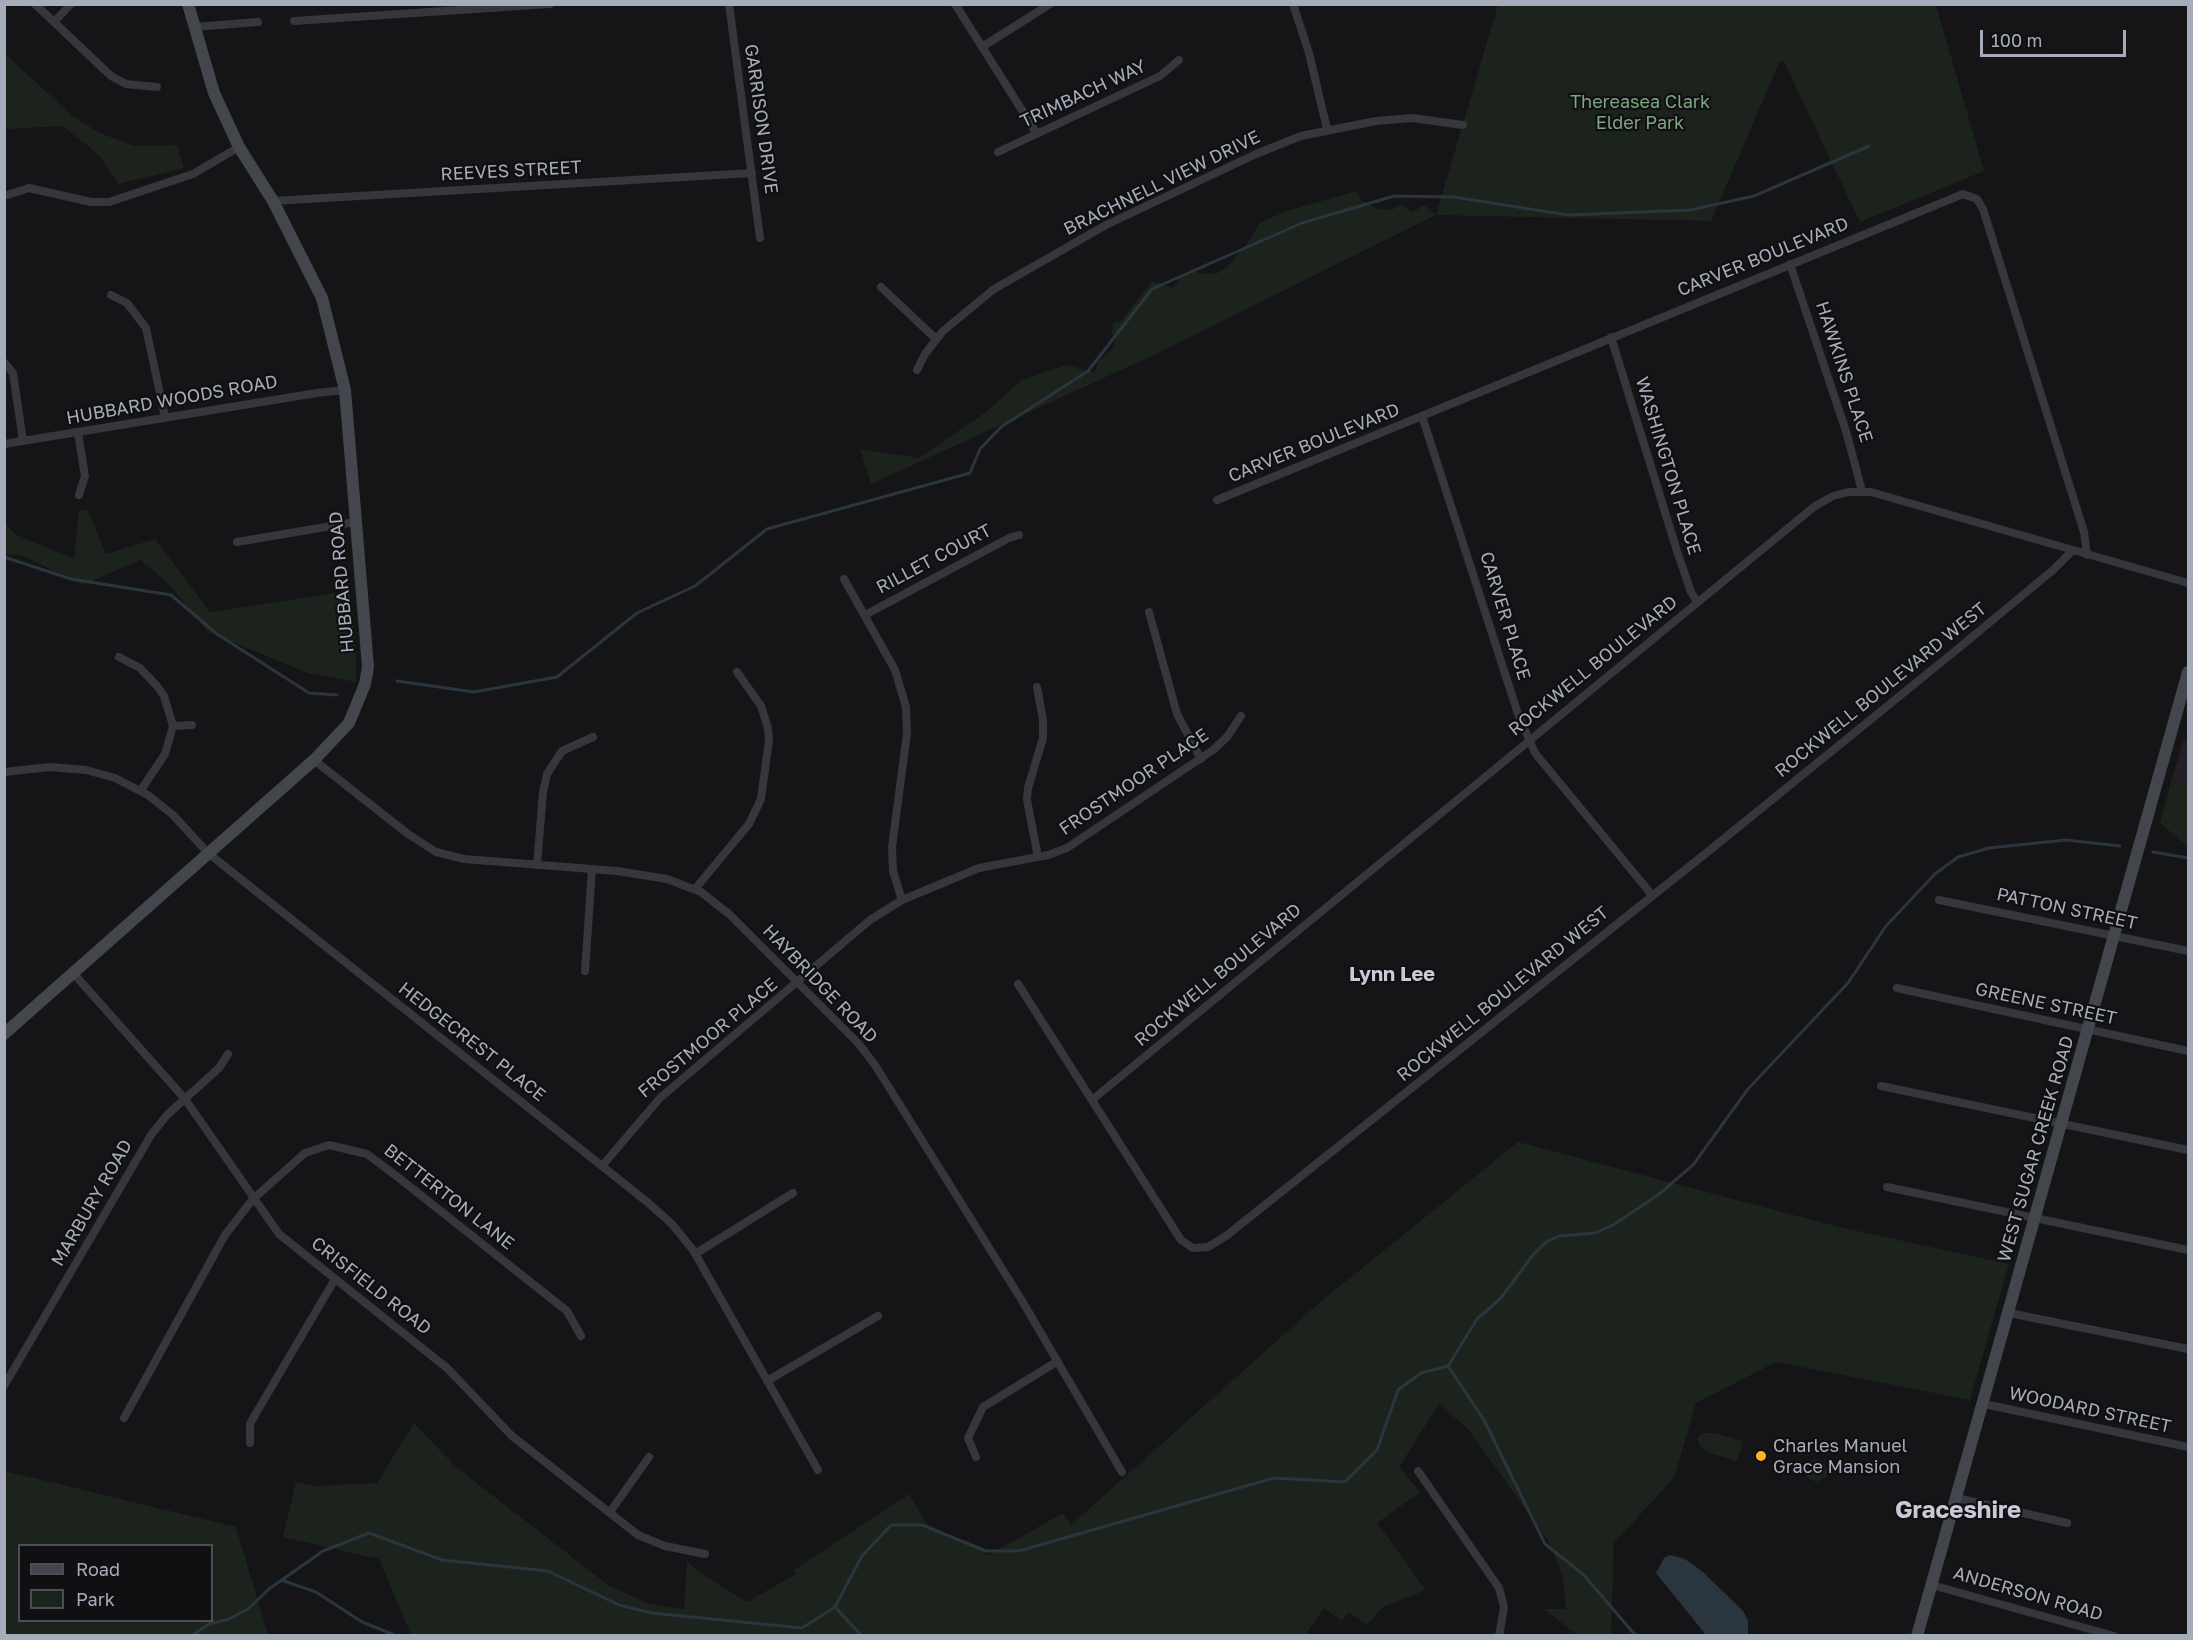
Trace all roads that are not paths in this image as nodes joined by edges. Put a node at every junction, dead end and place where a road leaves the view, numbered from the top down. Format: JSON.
{"nodes":[{"id":1,"x":35,"y":4,"type":"edge"},
{"id":2,"x":71,"y":4,"type":"edge"},
{"id":3,"x":188,"y":4,"type":"edge"},
{"id":4,"x":550,"y":4,"type":"edge"},
{"id":5,"x":729,"y":4,"type":"edge"},
{"id":6,"x":955,"y":4,"type":"edge"},
{"id":7,"x":1050,"y":4,"type":"edge"},
{"id":8,"x":1293,"y":4,"type":"edge"},
{"id":9,"x":294,"y":21,"type":"dead end"},
{"id":10,"x":54,"y":22,"type":"junction"},
{"id":11,"x":258,"y":22,"type":"dead end"},
{"id":12,"x":194,"y":27,"type":"junction"},
{"id":13,"x":982,"y":47,"type":"junction"},
{"id":14,"x":1179,"y":60,"type":"dead end"},
{"id":15,"x":157,"y":87,"type":"dead end"},
{"id":16,"x":1463,"y":125,"type":"dead end"},
{"id":17,"x":1327,"y":129,"type":"junction"},
{"id":18,"x":1037,"y":134,"type":"junction"},
{"id":19,"x":239,"y":147,"type":"junction"},
{"id":20,"x":998,"y":152,"type":"dead end"},
{"id":21,"x":752,"y":173,"type":"junction"},
{"id":22,"x":4,"y":196,"type":"edge"},
{"id":23,"x":273,"y":201,"type":"junction"},
{"id":24,"x":760,"y":237,"type":"dead end"},
{"id":25,"x":1790,"y":264,"type":"junction"},
{"id":26,"x":881,"y":287,"type":"dead end"},
{"id":27,"x":111,"y":295,"type":"dead end"},
{"id":28,"x":1611,"y":337,"type":"junction"},
{"id":29,"x":936,"y":339,"type":"junction"},
{"id":30,"x":4,"y":362,"type":"edge"},
{"id":31,"x":917,"y":370,"type":"dead end"},
{"id":32,"x":345,"y":390,"type":"junction"},
{"id":33,"x":1422,"y":416,"type":"junction"},
{"id":34,"x":165,"y":417,"type":"junction"},
{"id":35,"x":78,"y":433,"type":"junction"},
{"id":36,"x":23,"y":441,"type":"junction"},
{"id":37,"x":4,"y":444,"type":"edge"},
{"id":38,"x":1862,"y":491,"type":"junction"},
{"id":39,"x":79,"y":495,"type":"dead end"},
{"id":40,"x":1217,"y":500,"type":"dead end"},
{"id":41,"x":355,"y":522,"type":"junction"},
{"id":42,"x":1019,"y":535,"type":"dead end"},
{"id":43,"x":237,"y":542,"type":"dead end"},
{"id":44,"x":2072,"y":551,"type":"junction"},
{"id":45,"x":2087,"y":555,"type":"junction"},
{"id":46,"x":844,"y":579,"type":"dead end"},
{"id":47,"x":2188,"y":583,"type":"edge"},
{"id":48,"x":1697,"y":602,"type":"junction"},
{"id":49,"x":1149,"y":612,"type":"dead end"},
{"id":50,"x":865,"y":615,"type":"junction"},
{"id":51,"x":119,"y":657,"type":"dead end"},
{"id":52,"x":737,"y":672,"type":"dead end"},
{"id":53,"x":2188,"y":672,"type":"edge"},
{"id":54,"x":1036,"y":687,"type":"dead end"},
{"id":55,"x":1241,"y":716,"type":"dead end"},
{"id":56,"x":192,"y":724,"type":"dead end"},
{"id":57,"x":173,"y":726,"type":"junction"},
{"id":58,"x":593,"y":737,"type":"dead end"},
{"id":59,"x":1530,"y":739,"type":"junction"},
{"id":60,"x":1202,"y":759,"type":"junction"},
{"id":61,"x":314,"y":760,"type":"junction"},
{"id":62,"x":4,"y":771,"type":"edge"},
{"id":63,"x":141,"y":790,"type":"junction"},
{"id":64,"x":208,"y":854,"type":"junction"},
{"id":65,"x":1038,"y":857,"type":"junction"},
{"id":66,"x":537,"y":865,"type":"junction"},
{"id":67,"x":592,"y":869,"type":"junction"},
{"id":68,"x":695,"y":890,"type":"junction"},
{"id":69,"x":1652,"y":895,"type":"junction"},
{"id":70,"x":902,"y":900,"type":"junction"},
{"id":71,"x":1939,"y":900,"type":"dead end"},
{"id":72,"x":2115,"y":936,"type":"junction"},
{"id":73,"x":2188,"y":951,"type":"edge"},
{"id":74,"x":585,"y":971,"type":"dead end"},
{"id":75,"x":74,"y":974,"type":"junction"},
{"id":76,"x":797,"y":984,"type":"junction"},
{"id":77,"x":1018,"y":984,"type":"dead end"},
{"id":78,"x":1897,"y":988,"type":"dead end"},
{"id":79,"x":2088,"y":1030,"type":"junction"},
{"id":80,"x":4,"y":1034,"type":"edge"},
{"id":81,"x":2188,"y":1051,"type":"edge"},
{"id":82,"x":228,"y":1054,"type":"dead end"},
{"id":83,"x":1881,"y":1086,"type":"dead end"},
{"id":84,"x":185,"y":1099,"type":"junction"},
{"id":85,"x":1092,"y":1100,"type":"junction"},
{"id":86,"x":2061,"y":1124,"type":"junction"},
{"id":87,"x":2188,"y":1150,"type":"edge"},
{"id":88,"x":602,"y":1166,"type":"junction"},
{"id":89,"x":1887,"y":1187,"type":"dead end"},
{"id":90,"x":793,"y":1193,"type":"dead end"},
{"id":91,"x":253,"y":1199,"type":"junction"},
{"id":92,"x":2035,"y":1219,"type":"junction"},
{"id":93,"x":2188,"y":1250,"type":"edge"},
{"id":94,"x":695,"y":1254,"type":"junction"},
{"id":95,"x":335,"y":1279,"type":"junction"},
{"id":96,"x":2009,"y":1313,"type":"junction"},
{"id":97,"x":878,"y":1316,"type":"dead end"},
{"id":98,"x":581,"y":1335,"type":"dead end"},
{"id":99,"x":2188,"y":1349,"type":"edge"},
{"id":100,"x":1058,"y":1361,"type":"junction"},
{"id":101,"x":767,"y":1381,"type":"junction"},
{"id":102,"x":4,"y":1386,"type":"edge"},
{"id":103,"x":1984,"y":1404,"type":"junction"},
{"id":104,"x":124,"y":1418,"type":"dead end"},
{"id":105,"x":250,"y":1443,"type":"dead end"},
{"id":106,"x":2188,"y":1447,"type":"edge"},
{"id":107,"x":649,"y":1457,"type":"dead end"},
{"id":108,"x":976,"y":1457,"type":"dead end"},
{"id":109,"x":818,"y":1470,"type":"dead end"},
{"id":110,"x":1418,"y":1471,"type":"dead end"},
{"id":111,"x":1122,"y":1472,"type":"dead end"},
{"id":112,"x":1957,"y":1498,"type":"junction"},
{"id":113,"x":610,"y":1512,"type":"junction"},
{"id":114,"x":2067,"y":1523,"type":"dead end"},
{"id":115,"x":705,"y":1554,"type":"dead end"},
{"id":116,"x":1932,"y":1585,"type":"junction"},
{"id":117,"x":1499,"y":1635,"type":"edge"},
{"id":118,"x":1917,"y":1635,"type":"edge"},
{"id":119,"x":2114,"y":1635,"type":"edge"}],
"edges":[{"from":1,"to":10,"type":"street"},
{"from":2,"to":10,"type":"street"},
{"from":3,"to":12,"type":"main road","name":"HUBBARD ROAD"},
{"from":4,"to":9,"type":"street"},
{"from":5,"to":21,"type":"street","name":"GARRISON DRIVE"},
{"from":6,"to":13,"type":"street"},
{"from":7,"to":13,"type":"street"},
{"from":8,"to":17,"type":"street"},
{"from":10,"to":15,"type":"street"},
{"from":11,"to":12,"type":"street"},
{"from":12,"to":19,"type":"main road","name":"HUBBARD ROAD"},
{"from":13,"to":18,"type":"street"},
{"from":14,"to":18,"type":"street","name":"TRIMBACH WAY"},
{"from":16,"to":17,"type":"street","name":"BRACHNELL VIEW DRIVE"},
{"from":17,"to":29,"type":"street","name":"BRACHNELL VIEW DRIVE"},
{"from":18,"to":20,"type":"street","name":"TRIMBACH WAY"},
{"from":19,"to":22,"type":"street"},
{"from":19,"to":23,"type":"main road","name":"HUBBARD ROAD"},
{"from":21,"to":23,"type":"street","name":"REEVES STREET"},
{"from":21,"to":24,"type":"street","name":"GARRISON DRIVE"},
{"from":23,"to":32,"type":"main road","name":"HUBBARD ROAD"},
{"from":25,"to":28,"type":"street","name":"CARVER BOULEVARD"},
{"from":25,"to":38,"type":"street","name":"HAWKINS PLACE"},
{"from":25,"to":45,"type":"street","name":"CARVER BOULEVARD"},
{"from":26,"to":29,"type":"street"},
{"from":27,"to":34,"type":"street"},
{"from":28,"to":33,"type":"street","name":"CARVER BOULEVARD"},
{"from":28,"to":48,"type":"street","name":"WASHINGTON PLACE"},
{"from":29,"to":31,"type":"street","name":"BRACHNELL VIEW DRIVE"},
{"from":30,"to":36,"type":"street"},
{"from":32,"to":34,"type":"street","name":"HUBBARD WOODS ROAD"},
{"from":32,"to":41,"type":"main road","name":"HUBBARD ROAD"},
{"from":33,"to":40,"type":"street","name":"CARVER BOULEVARD"},
{"from":33,"to":59,"type":"street","name":"CARVER PLACE"},
{"from":34,"to":35,"type":"street","name":"HUBBARD WOODS ROAD"},
{"from":35,"to":36,"type":"street","name":"HUBBARD WOODS ROAD"},
{"from":35,"to":39,"type":"street"},
{"from":36,"to":37,"type":"street","name":"HUBBARD WOODS ROAD"},
{"from":38,"to":44,"type":"street","name":"ROCKWELL BOULEVARD"},
{"from":38,"to":48,"type":"street","name":"ROCKWELL BOULEVARD"},
{"from":41,"to":43,"type":"street"},
{"from":41,"to":61,"type":"main road","name":"HUBBARD ROAD"},
{"from":42,"to":50,"type":"street","name":"RILLET COURT"},
{"from":44,"to":45,"type":"street","name":"ROCKWELL BOULEVARD"},
{"from":44,"to":69,"type":"street","name":"ROCKWELL BOULEVARD WEST"},
{"from":45,"to":47,"type":"street","name":"ROCKWELL BOULEVARD"},
{"from":46,"to":50,"type":"street"},
{"from":48,"to":59,"type":"street","name":"ROCKWELL BOULEVARD"},
{"from":49,"to":60,"type":"street"},
{"from":50,"to":70,"type":"street"},
{"from":51,"to":57,"type":"street"},
{"from":52,"to":68,"type":"street"},
{"from":53,"to":72,"type":"main road","name":"WEST SUGAR CREEK ROAD"},
{"from":54,"to":65,"type":"street"},
{"from":55,"to":60,"type":"street","name":"FROSTMOOR PLACE"},
{"from":56,"to":57,"type":"street"},
{"from":57,"to":63,"type":"street"},
{"from":58,"to":66,"type":"street"},
{"from":59,"to":69,"type":"street","name":"CARVER PLACE"},
{"from":59,"to":85,"type":"street","name":"ROCKWELL BOULEVARD"},
{"from":60,"to":65,"type":"street","name":"FROSTMOOR PLACE"},
{"from":61,"to":64,"type":"main road","name":"HUBBARD ROAD"},
{"from":61,"to":66,"type":"street","name":"HAYBRIDGE ROAD"},
{"from":62,"to":63,"type":"street","name":"HEDGECREST PLACE"},
{"from":63,"to":64,"type":"street","name":"HEDGECREST PLACE"},
{"from":64,"to":75,"type":"main road","name":"HUBBARD ROAD"},
{"from":64,"to":88,"type":"street","name":"HEDGECREST PLACE"},
{"from":65,"to":70,"type":"street","name":"FROSTMOOR PLACE"},
{"from":66,"to":67,"type":"street","name":"HAYBRIDGE ROAD"},
{"from":67,"to":68,"type":"street","name":"HAYBRIDGE ROAD"},
{"from":67,"to":74,"type":"street"},
{"from":68,"to":76,"type":"street","name":"HAYBRIDGE ROAD"},
{"from":69,"to":85,"type":"street","name":"ROCKWELL BOULEVARD WEST"},
{"from":70,"to":76,"type":"street","name":"FROSTMOOR PLACE"},
{"from":71,"to":72,"type":"street","name":"PATTON STREET"},
{"from":72,"to":73,"type":"street","name":"PATTON STREET"},
{"from":72,"to":79,"type":"main road","name":"WEST SUGAR CREEK ROAD"},
{"from":75,"to":80,"type":"main road","name":"HUBBARD ROAD"},
{"from":75,"to":84,"type":"street","name":"CRISFIELD ROAD"},
{"from":76,"to":88,"type":"street","name":"FROSTMOOR PLACE"},
{"from":76,"to":100,"type":"street","name":"HAYBRIDGE ROAD"},
{"from":77,"to":85,"type":"street","name":"ROCKWELL BOULEVARD WEST"},
{"from":78,"to":79,"type":"street","name":"GREENE STREET"},
{"from":79,"to":81,"type":"street","name":"GREENE STREET"},
{"from":79,"to":86,"type":"main road","name":"WEST SUGAR CREEK ROAD"},
{"from":82,"to":84,"type":"street","name":"MARBURY ROAD"},
{"from":83,"to":86,"type":"street"},
{"from":84,"to":91,"type":"street","name":"CRISFIELD ROAD"},
{"from":84,"to":102,"type":"street","name":"MARBURY ROAD"},
{"from":86,"to":87,"type":"street"},
{"from":86,"to":92,"type":"main road","name":"WEST SUGAR CREEK ROAD"},
{"from":88,"to":94,"type":"street","name":"HEDGECREST PLACE"},
{"from":89,"to":92,"type":"street"},
{"from":90,"to":94,"type":"street"},
{"from":91,"to":95,"type":"street","name":"CRISFIELD ROAD"},
{"from":91,"to":98,"type":"street","name":"BETTERTON LANE"},
{"from":91,"to":104,"type":"street","name":"BETTERTON LANE"},
{"from":92,"to":93,"type":"street"},
{"from":92,"to":96,"type":"main road","name":"WEST SUGAR CREEK ROAD"},
{"from":94,"to":101,"type":"street","name":"HEDGECREST PLACE"},
{"from":95,"to":105,"type":"street"},
{"from":95,"to":113,"type":"street","name":"CRISFIELD ROAD"},
{"from":96,"to":99,"type":"street"},
{"from":96,"to":103,"type":"main road","name":"WEST SUGAR CREEK ROAD"},
{"from":97,"to":101,"type":"street"},
{"from":100,"to":108,"type":"street"},
{"from":100,"to":111,"type":"street","name":"HAYBRIDGE ROAD"},
{"from":101,"to":109,"type":"street","name":"HEDGECREST PLACE"},
{"from":103,"to":106,"type":"street","name":"WOODARD STREET"},
{"from":103,"to":112,"type":"main road","name":"WEST SUGAR CREEK ROAD"},
{"from":107,"to":113,"type":"street"},
{"from":110,"to":117,"type":"street"},
{"from":112,"to":114,"type":"street"},
{"from":112,"to":116,"type":"main road","name":"WEST SUGAR CREEK ROAD"},
{"from":113,"to":115,"type":"street","name":"CRISFIELD ROAD"},
{"from":116,"to":118,"type":"main road","name":"WEST SUGAR CREEK ROAD"},
{"from":116,"to":119,"type":"street","name":"ANDERSON ROAD"}]}
